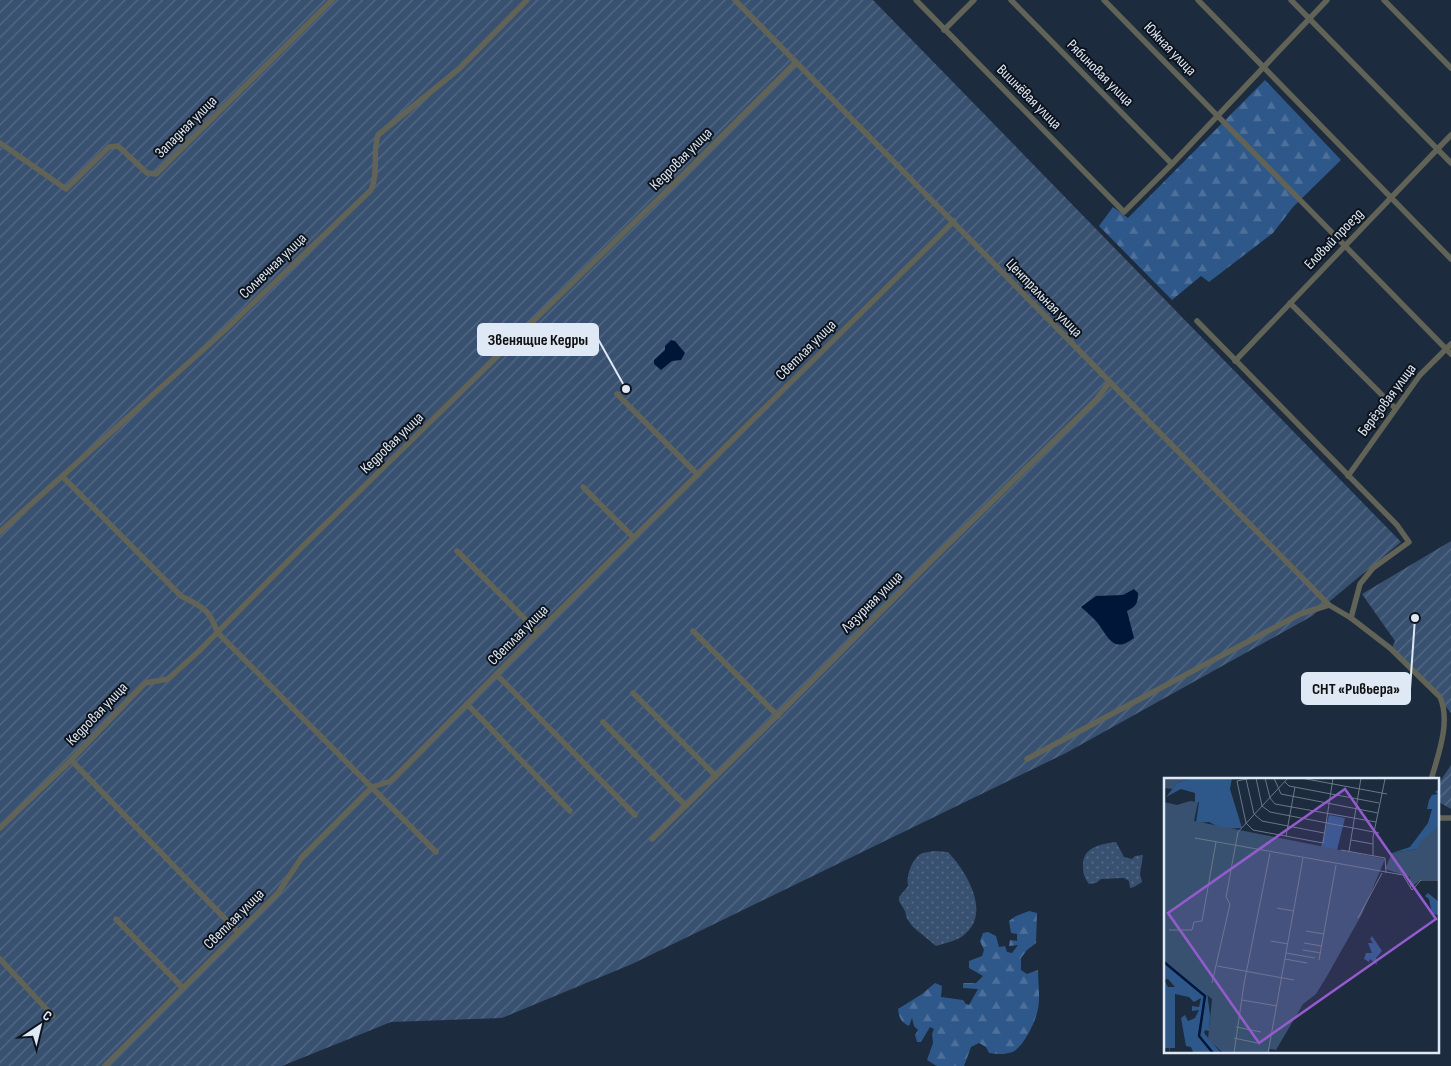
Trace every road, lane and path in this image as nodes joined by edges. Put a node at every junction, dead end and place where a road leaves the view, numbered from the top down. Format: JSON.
{"nodes":[{"id":1,"x":332,"y":0,"type":"edge"},
{"id":2,"x":527,"y":0,"type":"edge"},
{"id":3,"x":735,"y":0,"type":"edge"},
{"id":4,"x":916,"y":0,"type":"edge"},
{"id":5,"x":974,"y":0,"type":"edge"},
{"id":6,"x":1011,"y":0,"type":"edge"},
{"id":7,"x":1104,"y":0,"type":"edge"},
{"id":8,"x":1198,"y":0,"type":"edge"},
{"id":9,"x":1291,"y":0,"type":"edge"},
{"id":10,"x":1328,"y":0,"type":"edge"},
{"id":11,"x":1384,"y":0,"type":"edge"},
{"id":12,"x":1310,"y":19,"type":"junction"},
{"id":13,"x":944,"y":30,"type":"junction"},
{"id":14,"x":796,"y":62,"type":"junction"},
{"id":15,"x":1264,"y":66,"type":"junction"},
{"id":16,"x":1451,"y":68,"type":"edge"},
{"id":17,"x":1218,"y":116,"type":"junction"},
{"id":18,"x":1451,"y":135,"type":"edge"},
{"id":19,"x":0,"y":143,"type":"edge"},
{"id":20,"x":1438,"y":149,"type":"junction"},
{"id":21,"x":1451,"y":163,"type":"edge"},
{"id":22,"x":1172,"y":164,"type":"junction"},
{"id":23,"x":1390,"y":198,"type":"junction"},
{"id":24,"x":954,"y":222,"type":"junction"},
{"id":25,"x":1345,"y":246,"type":"junction"},
{"id":26,"x":1451,"y":259,"type":"edge"},
{"id":27,"x":1290,"y":303,"type":"junction"},
{"id":28,"x":1197,"y":321,"type":"dead end"},
{"id":29,"x":1451,"y":344,"type":"edge"},
{"id":30,"x":1446,"y":349,"type":"junction"},
{"id":31,"x":1451,"y":354,"type":"edge"},
{"id":32,"x":1235,"y":361,"type":"junction"},
{"id":33,"x":1109,"y":382,"type":"junction"},
{"id":34,"x":617,"y":394,"type":"dead end"},
{"id":35,"x":1395,"y":408,"type":"junction"},
{"id":36,"x":698,"y":475,"type":"junction"},
{"id":37,"x":62,"y":476,"type":"junction"},
{"id":38,"x":1348,"y":476,"type":"junction"},
{"id":39,"x":583,"y":487,"type":"dead end"},
{"id":40,"x":0,"y":532,"type":"edge"},
{"id":41,"x":634,"y":538,"type":"junction"},
{"id":42,"x":457,"y":551,"type":"dead end"},
{"id":43,"x":1329,"y":606,"type":"junction"},
{"id":44,"x":1352,"y":618,"type":"junction"},
{"id":45,"x":693,"y":631,"type":"dead end"},
{"id":46,"x":217,"y":632,"type":"junction"},
{"id":47,"x":538,"y":632,"type":"junction"},
{"id":48,"x":497,"y":675,"type":"junction"},
{"id":49,"x":632,"y":693,"type":"dead end"},
{"id":50,"x":467,"y":704,"type":"junction"},
{"id":51,"x":778,"y":716,"type":"junction"},
{"id":52,"x":603,"y":722,"type":"dead end"},
{"id":53,"x":1027,"y":759,"type":"dead end"},
{"id":54,"x":71,"y":760,"type":"junction"},
{"id":55,"x":716,"y":776,"type":"junction"},
{"id":56,"x":1432,"y":778,"type":"edge"},
{"id":57,"x":372,"y":787,"type":"junction"},
{"id":58,"x":686,"y":806,"type":"junction"},
{"id":59,"x":570,"y":811,"type":"dead end"},
{"id":60,"x":635,"y":816,"type":"dead end"},
{"id":61,"x":1438,"y":818,"type":"edge"},
{"id":62,"x":1451,"y":818,"type":"edge"},
{"id":63,"x":0,"y":828,"type":"edge"},
{"id":64,"x":652,"y":839,"type":"dead end"},
{"id":65,"x":436,"y":852,"type":"dead end"},
{"id":66,"x":116,"y":919,"type":"dead end"},
{"id":67,"x":238,"y":932,"type":"junction"},
{"id":68,"x":0,"y":959,"type":"edge"},
{"id":69,"x":182,"y":988,"type":"junction"},
{"id":70,"x":53,"y":1016,"type":"dead end"},
{"id":71,"x":105,"y":1066,"type":"edge"}],
"edges":[{"from":1,"to":19,"type":"street","name":"Западная улица"},
{"from":2,"to":37,"type":"street","name":"Солнечная улица"},
{"from":3,"to":14,"type":"street","name":"Центральная улица"},
{"from":4,"to":13,"type":"street","name":"Вишнёвая улица"},
{"from":5,"to":13,"type":"street"},
{"from":6,"to":22,"type":"street","name":"Рябиновая улица"},
{"from":7,"to":17,"type":"street","name":"Южная улица"},
{"from":8,"to":15,"type":"street"},
{"from":9,"to":12,"type":"street"},
{"from":10,"to":12,"type":"street"},
{"from":11,"to":16,"type":"street"},
{"from":12,"to":15,"type":"street"},
{"from":12,"to":20,"type":"street"},
{"from":13,"to":22,"type":"street","name":"Вишнёвая улица"},
{"from":14,"to":24,"type":"street","name":"Центральная улица"},
{"from":14,"to":46,"type":"street","name":"Кедровая улица"},
{"from":15,"to":17,"type":"street"},
{"from":15,"to":23,"type":"street"},
{"from":17,"to":22,"type":"street"},
{"from":17,"to":25,"type":"street","name":"Южная улица"},
{"from":18,"to":20,"type":"street","name":"Еловый проезд"},
{"from":20,"to":21,"type":"street"},
{"from":20,"to":23,"type":"street","name":"Еловый проезд"},
{"from":23,"to":25,"type":"street","name":"Еловый проезд"},
{"from":23,"to":26,"type":"street"},
{"from":24,"to":33,"type":"street","name":"Центральная улица"},
{"from":24,"to":36,"type":"street","name":"Светлая улица"},
{"from":25,"to":27,"type":"street","name":"Еловый проезд"},
{"from":25,"to":30,"type":"street","name":"Южная улица"},
{"from":27,"to":32,"type":"street","name":"Еловый проезд"},
{"from":27,"to":35,"type":"street"},
{"from":28,"to":32,"type":"street"},
{"from":29,"to":30,"type":"street","name":"Берёзовая улица"},
{"from":30,"to":31,"type":"street","name":"Южная улица"},
{"from":30,"to":35,"type":"street","name":"Берёзовая улица"},
{"from":32,"to":38,"type":"street"},
{"from":33,"to":43,"type":"street","name":"Центральная улица"},
{"from":33,"to":51,"type":"street","name":"Лазурная улица"},
{"from":34,"to":36,"type":"street"},
{"from":35,"to":38,"type":"street","name":"Берёзовая улица"},
{"from":36,"to":41,"type":"street","name":"Светлая улица"},
{"from":37,"to":40,"type":"street","name":"Солнечная улица"},
{"from":37,"to":46,"type":"street"},
{"from":38,"to":44,"type":"street"},
{"from":39,"to":41,"type":"street"},
{"from":41,"to":47,"type":"street","name":"Светлая улица"},
{"from":42,"to":47,"type":"street"},
{"from":43,"to":44,"type":"street","name":"Центральная улица"},
{"from":43,"to":53,"type":"street"},
{"from":44,"to":56,"type":"street"},
{"from":45,"to":51,"type":"street"},
{"from":46,"to":54,"type":"street","name":"Кедровая улица"},
{"from":46,"to":57,"type":"street"},
{"from":47,"to":48,"type":"street","name":"Светлая улица"},
{"from":48,"to":50,"type":"street","name":"Светлая улица"},
{"from":48,"to":60,"type":"street"},
{"from":49,"to":55,"type":"street"},
{"from":50,"to":57,"type":"street","name":"Светлая улица"},
{"from":50,"to":59,"type":"street"},
{"from":51,"to":55,"type":"street","name":"Лазурная улица"},
{"from":52,"to":58,"type":"street"},
{"from":54,"to":63,"type":"street","name":"Кедровая улица"},
{"from":54,"to":67,"type":"street"},
{"from":55,"to":58,"type":"street","name":"Лазурная улица"},
{"from":57,"to":65,"type":"street"},
{"from":57,"to":67,"type":"street","name":"Светлая улица"},
{"from":58,"to":64,"type":"street","name":"Лазурная улица"},
{"from":61,"to":62,"type":"street"},
{"from":66,"to":69,"type":"street"},
{"from":67,"to":69,"type":"street","name":"Светлая улица"},
{"from":68,"to":70,"type":"street"},
{"from":69,"to":71,"type":"street","name":"Светлая улица"}]}
